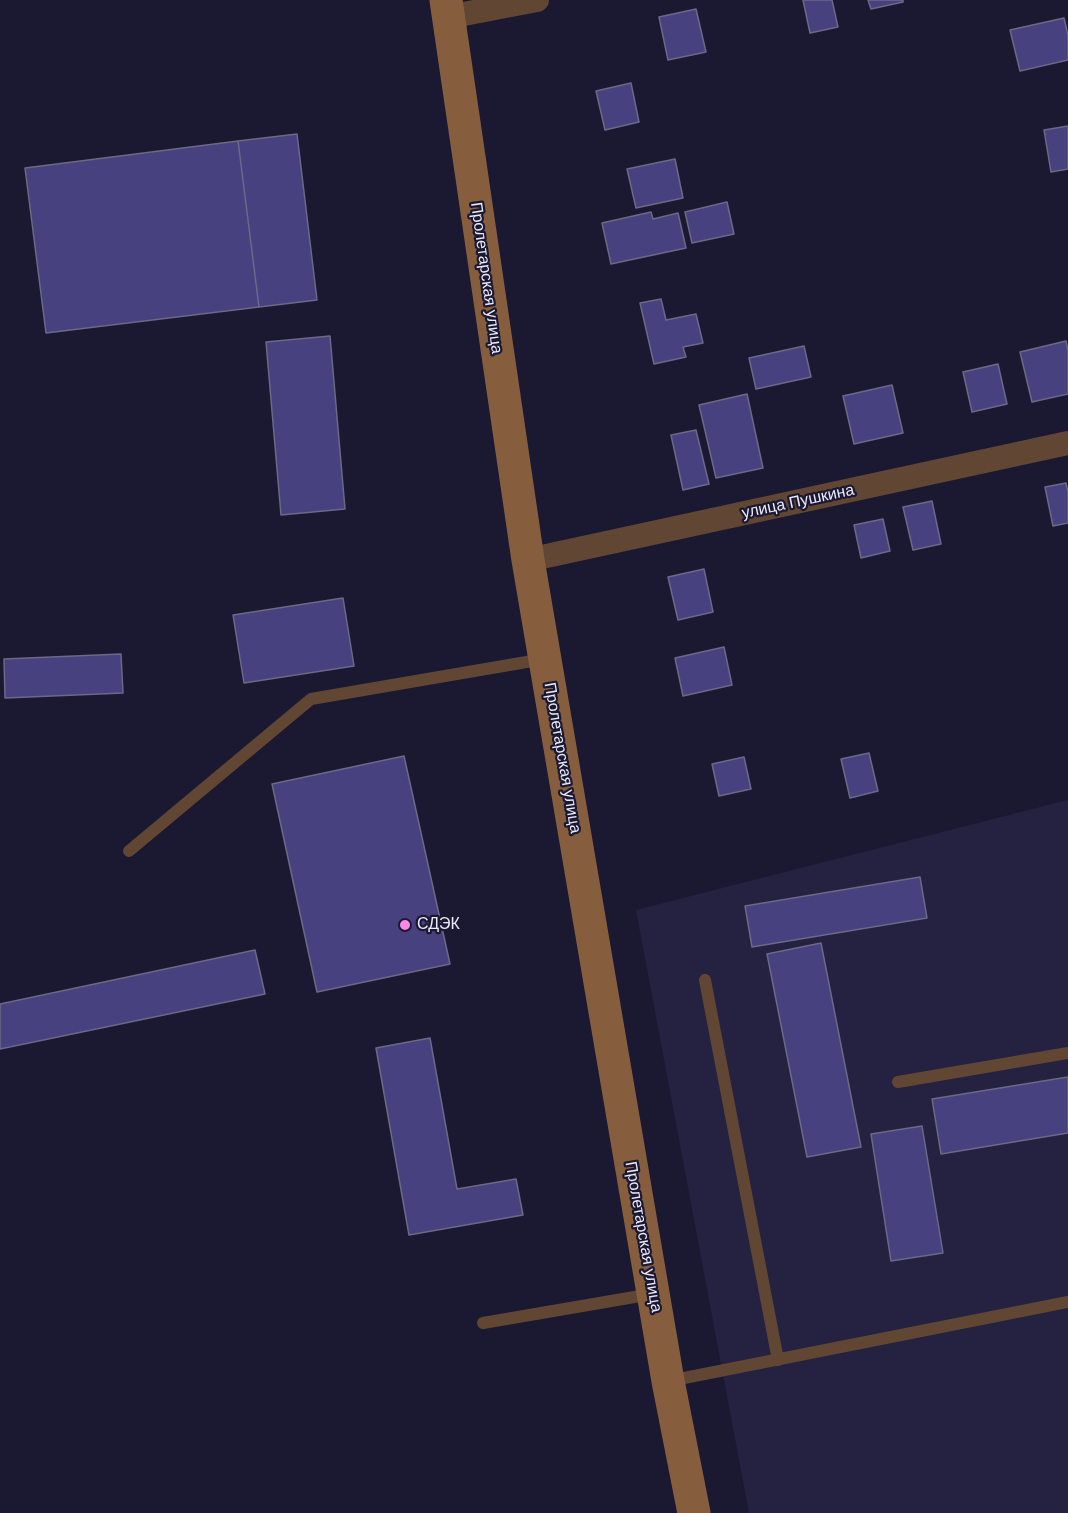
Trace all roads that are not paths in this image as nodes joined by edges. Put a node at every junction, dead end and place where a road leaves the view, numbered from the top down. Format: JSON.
{"nodes":[{"id":1,"x":537,"y":0,"type":"edge"},
{"id":2,"x":447,"y":9,"type":"edge"},
{"id":3,"x":1068,"y":443,"type":"edge"},
{"id":4,"x":528,"y":560,"type":"junction"},
{"id":5,"x":545,"y":659,"type":"junction"},
{"id":6,"x":129,"y":851,"type":"dead end"},
{"id":7,"x":705,"y":980,"type":"dead end"},
{"id":8,"x":1068,"y":1053,"type":"edge"},
{"id":9,"x":898,"y":1082,"type":"dead end"},
{"id":10,"x":653,"y":1294,"type":"junction"},
{"id":11,"x":1068,"y":1302,"type":"edge"},
{"id":12,"x":483,"y":1323,"type":"dead end"},
{"id":13,"x":778,"y":1360,"type":"junction"},
{"id":14,"x":668,"y":1382,"type":"junction"},
{"id":15,"x":694,"y":1513,"type":"edge"}],
"edges":[{"from":1,"to":2,"type":"street"},
{"from":2,"to":4,"type":"street","name":"Пролетарская улица"},
{"from":3,"to":4,"type":"street","name":"улица Пушкина"},
{"from":4,"to":5,"type":"street","name":"Пролетарская улица"},
{"from":5,"to":6,"type":"lane"},
{"from":5,"to":10,"type":"street","name":"Пролетарская улица"},
{"from":7,"to":13,"type":"lane"},
{"from":8,"to":9,"type":"lane"},
{"from":10,"to":12,"type":"lane"},
{"from":10,"to":14,"type":"street","name":"Пролетарская улица"},
{"from":11,"to":13,"type":"lane"},
{"from":13,"to":14,"type":"lane"},
{"from":14,"to":15,"type":"street","name":"Пролетарская улица"}]}
